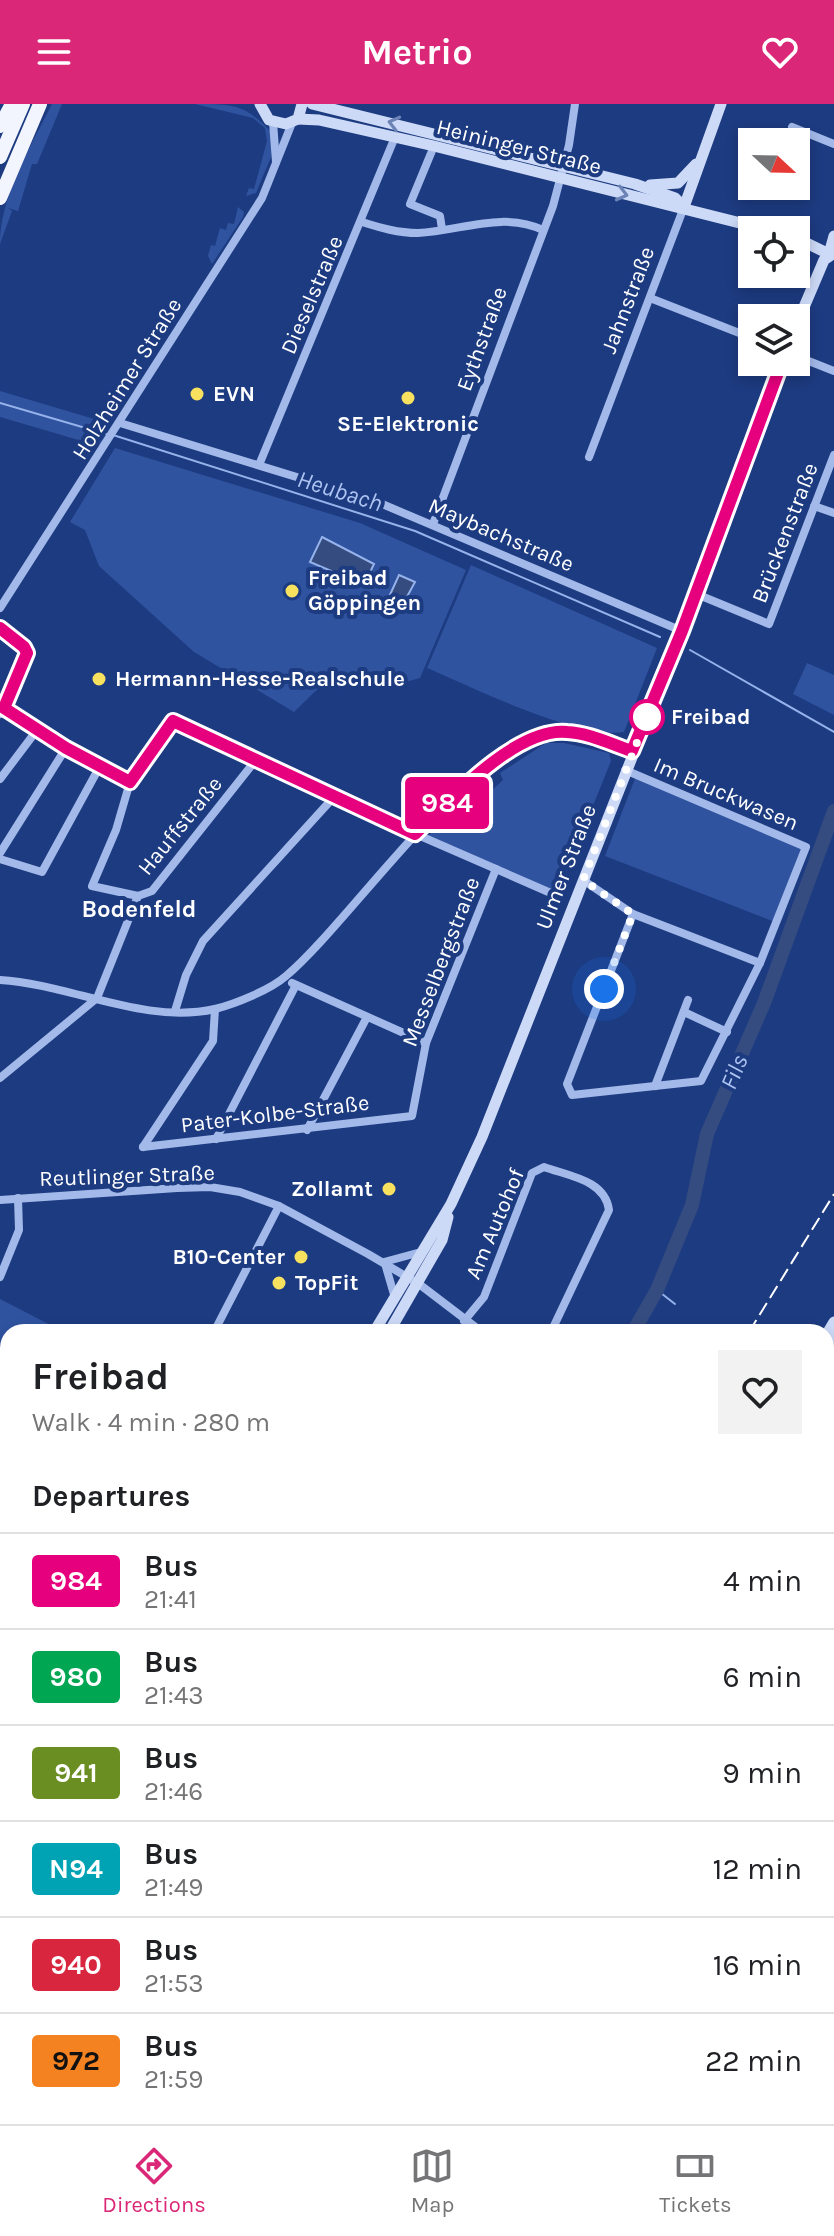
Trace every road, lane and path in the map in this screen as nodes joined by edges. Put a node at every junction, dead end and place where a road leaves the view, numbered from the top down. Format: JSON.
{"nodes":[{"id":1,"x":12,"y":104,"type":"edge"},
{"id":2,"x":23,"y":104,"type":"edge"},
{"id":3,"x":40,"y":104,"type":"edge"},
{"id":4,"x":302,"y":104,"type":"edge"},
{"id":5,"x":312,"y":104,"type":"edge"},
{"id":6,"x":575,"y":104,"type":"edge"},
{"id":7,"x":721,"y":104,"type":"edge"},
{"id":8,"x":257,"y":105,"type":"edge"},
{"id":9,"x":295,"y":121,"type":"junction"},
{"id":10,"x":273,"y":122,"type":"junction"},
{"id":11,"x":0,"y":126,"type":"edge"},
{"id":12,"x":792,"y":127,"type":"dead end"},
{"id":13,"x":432,"y":133,"type":"junction"},
{"id":14,"x":395,"y":137,"type":"junction"},
{"id":15,"x":416,"y":142,"type":"junction"},
{"id":16,"x":834,"y":144,"type":"edge"},
{"id":17,"x":434,"y":146,"type":"junction"},
{"id":18,"x":0,"y":157,"type":"edge"},
{"id":19,"x":701,"y":157,"type":"junction"},
{"id":20,"x":276,"y":164,"type":"junction"},
{"id":21,"x":562,"y":172,"type":"junction"},
{"id":22,"x":635,"y":184,"type":"junction"},
{"id":23,"x":0,"y":198,"type":"edge"},
{"id":24,"x":684,"y":207,"type":"junction"},
{"id":25,"x":362,"y":222,"type":"junction"},
{"id":26,"x":738,"y":222,"type":"edge"},
{"id":27,"x":442,"y":229,"type":"junction"},
{"id":28,"x":543,"y":230,"type":"junction"},
{"id":29,"x":834,"y":236,"type":"edge"},
{"id":30,"x":810,"y":244,"type":"edge"},
{"id":31,"x":832,"y":253,"type":"edge"},
{"id":32,"x":650,"y":298,"type":"junction"},
{"id":33,"x":807,"y":304,"type":"edge"},
{"id":34,"x":738,"y":333,"type":"edge"},
{"id":35,"x":810,"y":362,"type":"edge"},
{"id":36,"x":834,"y":371,"type":"edge"},
{"id":37,"x":777,"y":376,"type":"edge"},
{"id":38,"x":118,"y":426,"type":"junction"},
{"id":39,"x":834,"y":455,"type":"edge"},
{"id":40,"x":589,"y":457,"type":"dead end"},
{"id":41,"x":259,"y":465,"type":"junction"},
{"id":42,"x":814,"y":506,"type":"junction"},
{"id":43,"x":834,"y":513,"type":"edge"},
{"id":44,"x":433,"y":524,"type":"junction"},
{"id":45,"x":694,"y":593,"type":"junction"},
{"id":46,"x":0,"y":608,"type":"edge"},
{"id":47,"x":0,"y":628,"type":"edge"},
{"id":48,"x":682,"y":631,"type":"junction"},
{"id":49,"x":2,"y":711,"type":"edge"},
{"id":50,"x":37,"y":730,"type":"junction"},
{"id":51,"x":66,"y":748,"type":"junction"},
{"id":52,"x":632,"y":751,"type":"junction"},
{"id":53,"x":255,"y":761,"type":"junction"},
{"id":54,"x":100,"y":766,"type":"junction"},
{"id":55,"x":625,"y":770,"type":"junction"},
{"id":56,"x":0,"y":779,"type":"edge"},
{"id":57,"x":130,"y":782,"type":"junction"},
{"id":58,"x":333,"y":798,"type":"junction"},
{"id":59,"x":415,"y":834,"type":"junction"},
{"id":60,"x":0,"y":853,"type":"edge"},
{"id":61,"x":0,"y":859,"type":"edge"},
{"id":62,"x":496,"y":869,"type":"junction"},
{"id":63,"x":583,"y":880,"type":"junction"},
{"id":64,"x":553,"y":894,"type":"dead end"},
{"id":65,"x":138,"y":896,"type":"junction"},
{"id":66,"x":633,"y":914,"type":"junction"},
{"id":67,"x":760,"y":963,"type":"junction"},
{"id":68,"x":283,"y":979,"type":"junction"},
{"id":69,"x":0,"y":980,"type":"edge"},
{"id":70,"x":296,"y":985,"type":"junction"},
{"id":71,"x":97,"y":998,"type":"junction"},
{"id":72,"x":688,"y":1000,"type":"dead end"},
{"id":73,"x":215,"y":1009,"type":"junction"},
{"id":74,"x":175,"y":1011,"type":"junction"},
{"id":75,"x":684,"y":1012,"type":"junction"},
{"id":76,"x":367,"y":1017,"type":"junction"},
{"id":77,"x":727,"y":1032,"type":"junction"},
{"id":78,"x":426,"y":1043,"type":"junction"},
{"id":79,"x":0,"y":1078,"type":"edge"},
{"id":80,"x":655,"y":1086,"type":"junction"},
{"id":81,"x":412,"y":1116,"type":"joint"},
{"id":82,"x":307,"y":1130,"type":"junction"},
{"id":83,"x":216,"y":1139,"type":"junction"},
{"id":84,"x":18,"y":1198,"type":"junction"},
{"id":85,"x":0,"y":1200,"type":"edge"},
{"id":86,"x":451,"y":1204,"type":"junction"},
{"id":87,"x":279,"y":1206,"type":"junction"},
{"id":88,"x":423,"y":1251,"type":"junction"},
{"id":89,"x":383,"y":1263,"type":"junction"},
{"id":90,"x":0,"y":1277,"type":"edge"},
{"id":91,"x":413,"y":1281,"type":"junction"},
{"id":92,"x":395,"y":1298,"type":"junction"},
{"id":93,"x":464,"y":1321,"type":"junction"},
{"id":94,"x":218,"y":1324,"type":"edge"},
{"id":95,"x":379,"y":1324,"type":"edge"},
{"id":96,"x":393,"y":1324,"type":"edge"},
{"id":97,"x":469,"y":1324,"type":"edge"},
{"id":98,"x":555,"y":1324,"type":"edge"}],
"edges":[{"from":1,"to":11,"type":"highway"},
{"from":2,"to":18,"type":"highway"},
{"from":3,"to":23,"type":"highway"},
{"from":4,"to":9,"type":"main road"},
{"from":13,"to":5,"type":"main road","name":"Heininger Straße","one_way":true},
{"from":6,"to":21,"type":"street","name":"Eythstraße"},
{"from":7,"to":19,"type":"main road","name":"Jahnstraße"},
{"from":8,"to":10,"type":"main road"},
{"from":9,"to":10,"type":"main road","name":"Heininger Straße"},
{"from":9,"to":14,"type":"main road","name":"Heininger Straße"},
{"from":9,"to":20,"type":"street","name":"Holzheimer Straße"},
{"from":10,"to":20,"type":"street","name":"Holzheimer Straße"},
{"from":12,"to":16,"type":"street"},
{"from":13,"to":15,"type":"main road"},
{"from":13,"to":21,"type":"main road","name":"Heininger Straße"},
{"from":14,"to":15,"type":"main road","name":"Heininger Straße"},
{"from":14,"to":25,"type":"street","name":"Dieselstraße"},
{"from":15,"to":17,"type":"main road","name":"Heininger Straße"},
{"from":17,"to":21,"type":"main road","name":"Heininger Straße"},
{"from":17,"to":27,"type":"street"},
{"from":19,"to":22,"type":"main road","name":"Jahnstraße"},
{"from":19,"to":24,"type":"main road","name":"Jahnstraße"},
{"from":20,"to":38,"type":"street","name":"Holzheimer Straße"},
{"from":21,"to":22,"type":"main road","name":"Heininger Straße"},
{"from":21,"to":24,"type":"main road","name":"Heininger Straße","one_way":true},
{"from":21,"to":28,"type":"street","name":"Eythstraße"},
{"from":22,"to":24,"type":"main road","name":"Heininger Straße"},
{"from":24,"to":26,"type":"main road","name":"Heininger Straße"},
{"from":24,"to":32,"type":"street","name":"Jahnstraße"},
{"from":25,"to":27,"type":"street"},
{"from":25,"to":41,"type":"street","name":"Dieselstraße"},
{"from":27,"to":28,"type":"street"},
{"from":28,"to":44,"type":"street","name":"Eythstraße"},
{"from":29,"to":31,"type":"main road"},
{"from":30,"to":31,"type":"main road"},
{"from":31,"to":33,"type":"main road"},
{"from":32,"to":34,"type":"street"},
{"from":32,"to":40,"type":"street","name":"Jahnstraße"},
{"from":35,"to":36,"type":"street"},
{"from":37,"to":45,"type":"main road","name":"Ulmer Straße"},
{"from":38,"to":41,"type":"street","name":"Maybachstraße"},
{"from":38,"to":46,"type":"street","name":"Holzheimer Straße"},
{"from":39,"to":42,"type":"street","name":"Brückenstraße"},
{"from":41,"to":44,"type":"street","name":"Maybachstraße"},
{"from":42,"to":43,"type":"street"},
{"from":42,"to":45,"type":"street","name":"Brückenstraße"},
{"from":44,"to":48,"type":"street","name":"Maybachstraße"},
{"from":45,"to":48,"type":"main road","name":"Ulmer Straße"},
{"from":47,"to":49,"type":"street"},
{"from":48,"to":52,"type":"main road","name":"Ulmer Straße"},
{"from":49,"to":50,"type":"street"},
{"from":50,"to":51,"type":"street"},
{"from":50,"to":56,"type":"street"},
{"from":51,"to":54,"type":"street"},
{"from":51,"to":60,"type":"street"},
{"from":52,"to":55,"type":"main road","name":"Ulmer Straße"},
{"from":52,"to":59,"type":"street"},
{"from":53,"to":57,"type":"street"},
{"from":53,"to":58,"type":"street"},
{"from":53,"to":65,"type":"street","name":"Hauffstraße"},
{"from":54,"to":57,"type":"street"},
{"from":54,"to":61,"type":"street"},
{"from":55,"to":63,"type":"main road","name":"Ulmer Straße"},
{"from":55,"to":67,"type":"street","name":"Im Bruckwasen"},
{"from":57,"to":65,"type":"street"},
{"from":58,"to":59,"type":"street"},
{"from":58,"to":74,"type":"street"},
{"from":59,"to":62,"type":"street"},
{"from":59,"to":68,"type":"street"},
{"from":62,"to":64,"type":"street"},
{"from":62,"to":78,"type":"street","name":"Messelbergstraße"},
{"from":63,"to":66,"type":"street"},
{"from":63,"to":86,"type":"main road","name":"Ulmer Straße"},
{"from":65,"to":71,"type":"street","name":"Hauffstraße"},
{"from":66,"to":67,"type":"street"},
{"from":66,"to":80,"type":"street","name":"Im Bruckwasen"},
{"from":67,"to":77,"type":"street","name":"Im Bruckwasen"},
{"from":68,"to":70,"type":"street"},
{"from":68,"to":73,"type":"street"},
{"from":69,"to":71,"type":"street"},
{"from":70,"to":76,"type":"street"},
{"from":70,"to":83,"type":"street"},
{"from":71,"to":74,"type":"street"},
{"from":71,"to":79,"type":"street"},
{"from":72,"to":75,"type":"street"},
{"from":73,"to":74,"type":"street"},
{"from":73,"to":83,"type":"street","name":"Pater-Kolbe-Straße"},
{"from":75,"to":77,"type":"street"},
{"from":75,"to":80,"type":"street"},
{"from":76,"to":78,"type":"street"},
{"from":76,"to":82,"type":"street"},
{"from":77,"to":80,"type":"street","name":"Im Bruckwasen"},
{"from":78,"to":81,"type":"street","name":"Messelbergstraße"},
{"from":81,"to":82,"type":"street","name":"Pater-Kolbe-Straße"},
{"from":82,"to":83,"type":"street","name":"Pater-Kolbe-Straße"},
{"from":84,"to":85,"type":"street","name":"Reutlinger Straße"},
{"from":84,"to":87,"type":"street","name":"Reutlinger Straße"},
{"from":84,"to":90,"type":"street"},
{"from":86,"to":88,"type":"main road","name":"Ulmer Straße"},
{"from":86,"to":91,"type":"main road","name":"Ulmer Straße"},
{"from":87,"to":89,"type":"street","name":"Reutlinger Straße"},
{"from":87,"to":94,"type":"street"},
{"from":88,"to":89,"type":"street"},
{"from":88,"to":91,"type":"main road","name":"Ulmer Straße"},
{"from":89,"to":91,"type":"street","name":"Reutlinger Straße"},
{"from":89,"to":92,"type":"street"},
{"from":91,"to":92,"type":"main road","name":"Ulmer Straße"},
{"from":91,"to":93,"type":"street"},
{"from":91,"to":96,"type":"main road","name":"Ulmer Straße"},
{"from":92,"to":95,"type":"main road","name":"Ulmer Straße"},
{"from":93,"to":97,"type":"street"},
{"from":93,"to":98,"type":"street","name":"Am Autohof"}]}
